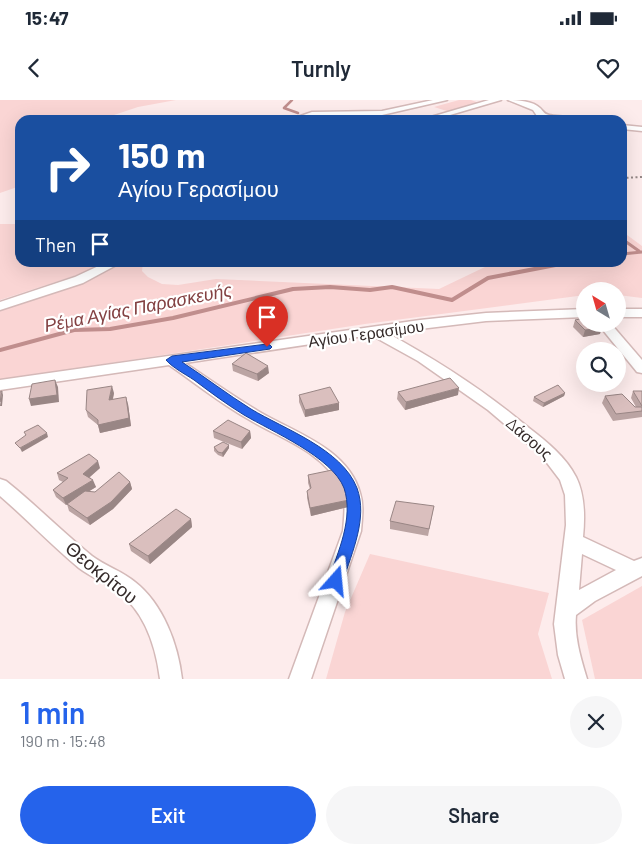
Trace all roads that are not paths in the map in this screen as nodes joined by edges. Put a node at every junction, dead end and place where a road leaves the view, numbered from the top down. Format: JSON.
{"nodes":[{"id":1,"x":443,"y":100,"type":"edge"},
{"id":2,"x":497,"y":100,"type":"edge"},
{"id":3,"x":512,"y":100,"type":"edge"},
{"id":4,"x":306,"y":115,"type":"edge"},
{"id":5,"x":443,"y":115,"type":"edge"},
{"id":6,"x":542,"y":115,"type":"edge"},
{"id":7,"x":627,"y":128,"type":"edge"},
{"id":8,"x":642,"y":129,"type":"edge"},
{"id":9,"x":106,"y":267,"type":"edge"},
{"id":10,"x":0,"y":306,"type":"edge"},
{"id":11,"x":642,"y":312,"type":"edge"},
{"id":12,"x":576,"y":313,"type":"edge"},
{"id":13,"x":626,"y":313,"type":"edge"},
{"id":14,"x":373,"y":330,"type":"junction"},
{"id":15,"x":611,"y":332,"type":"edge"},
{"id":16,"x":172,"y":360,"type":"junction"},
{"id":17,"x":642,"y":369,"type":"edge"},
{"id":18,"x":0,"y":385,"type":"edge"},
{"id":19,"x":0,"y":486,"type":"edge"},
{"id":20,"x":574,"y":541,"type":"junction"},
{"id":21,"x":638,"y":568,"type":"edge"},
{"id":22,"x":566,"y":611,"type":"junction"},
{"id":23,"x":172,"y":679,"type":"edge"},
{"id":24,"x":300,"y":679,"type":"edge"},
{"id":25,"x":576,"y":679,"type":"edge"}],
"edges":[{"from":1,"to":4,"type":"street"},
{"from":2,"to":5,"type":"street"},
{"from":3,"to":6,"type":"street"},
{"from":7,"to":8,"type":"street"},
{"from":9,"to":10,"type":"street"},
{"from":11,"to":13,"type":"street"},
{"from":12,"to":14,"type":"street","name":"Αγίου Γερασίμου"},
{"from":14,"to":16,"type":"street","name":"Αγίου Γερασίμου"},
{"from":14,"to":20,"type":"street","name":"Δάσους"},
{"from":15,"to":17,"type":"street"},
{"from":16,"to":18,"type":"street","name":"Αγίου Γερασίμου"},
{"from":16,"to":24,"type":"street"},
{"from":19,"to":23,"type":"street","name":"Θεοκρίτου"},
{"from":20,"to":21,"type":"street"},
{"from":20,"to":22,"type":"street","name":"Δάσους"},
{"from":21,"to":22,"type":"street"},
{"from":22,"to":25,"type":"street","name":"Δάσους"}]}
